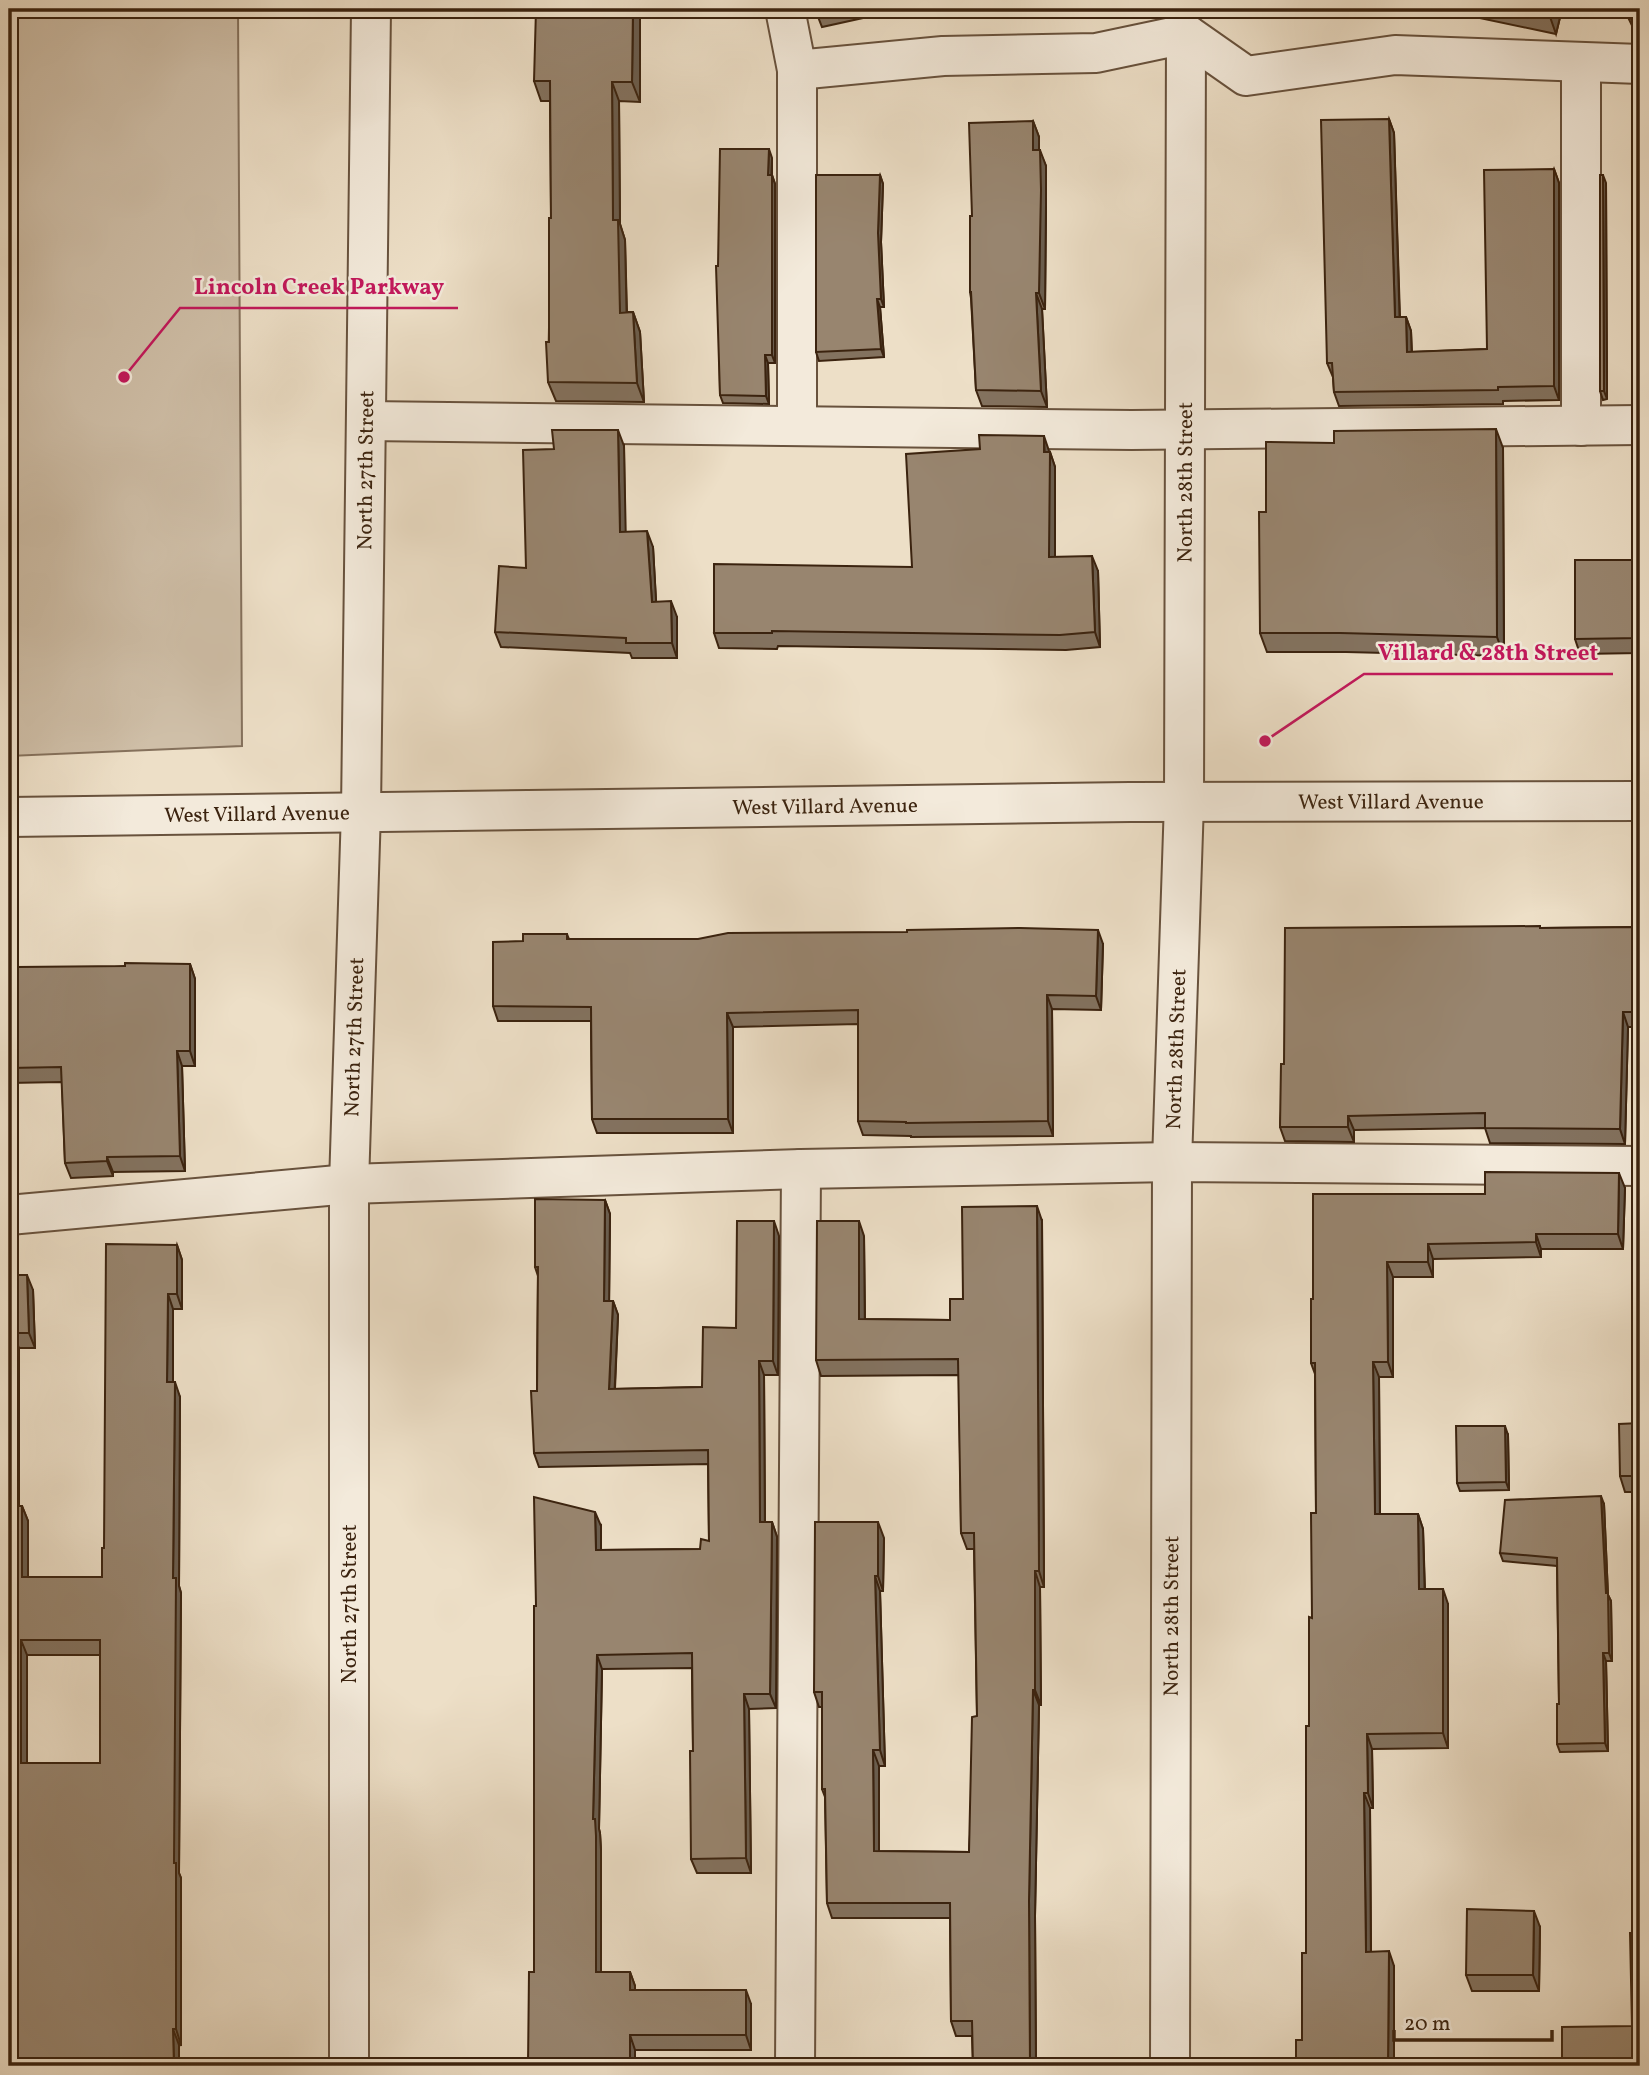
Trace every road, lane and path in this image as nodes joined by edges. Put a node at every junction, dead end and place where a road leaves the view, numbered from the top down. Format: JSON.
{"nodes":[{"id":1,"x":371,"y":9,"type":"edge"},
{"id":2,"x":785,"y":9,"type":"edge"},
{"id":3,"x":1186,"y":34,"type":"junction"},
{"id":4,"x":1581,"y":62,"type":"junction"},
{"id":5,"x":1640,"y":64,"type":"edge"},
{"id":6,"x":797,"y":70,"type":"junction"},
{"id":7,"x":366,"y":421,"type":"junction"},
{"id":8,"x":1640,"y":425,"type":"edge"},
{"id":9,"x":797,"y":426,"type":"junction"},
{"id":10,"x":1581,"y":426,"type":"junction"},
{"id":11,"x":1185,"y":430,"type":"junction"},
{"id":12,"x":1640,"y":800,"type":"edge"},
{"id":13,"x":1184,"y":802,"type":"junction"},
{"id":14,"x":360,"y":811,"type":"junction"},
{"id":15,"x":9,"y":817,"type":"edge"},
{"id":16,"x":1172,"y":1162,"type":"junction"},
{"id":17,"x":1640,"y":1166,"type":"edge"},
{"id":18,"x":801,"y":1169,"type":"junction"},
{"id":19,"x":349,"y":1184,"type":"junction"},
{"id":20,"x":9,"y":1215,"type":"edge"},
{"id":21,"x":349,"y":2066,"type":"edge"},
{"id":22,"x":795,"y":2066,"type":"edge"},
{"id":23,"x":1170,"y":2066,"type":"edge"}],
"edges":[{"from":1,"to":7,"type":"street","name":"North 27th Street"},
{"from":2,"to":6,"type":"street"},
{"from":3,"to":4,"type":"street"},
{"from":3,"to":6,"type":"street"},
{"from":3,"to":11,"type":"street","name":"North 28th Street"},
{"from":4,"to":5,"type":"street"},
{"from":4,"to":10,"type":"street"},
{"from":6,"to":9,"type":"street"},
{"from":7,"to":9,"type":"street"},
{"from":7,"to":14,"type":"street","name":"North 27th Street"},
{"from":8,"to":10,"type":"street"},
{"from":9,"to":11,"type":"street"},
{"from":10,"to":11,"type":"street"},
{"from":11,"to":13,"type":"street","name":"North 28th Street"},
{"from":12,"to":13,"type":"street","name":"West Villard Avenue"},
{"from":13,"to":14,"type":"street","name":"West Villard Avenue"},
{"from":13,"to":16,"type":"street","name":"North 28th Street"},
{"from":14,"to":15,"type":"street","name":"West Villard Avenue"},
{"from":14,"to":19,"type":"street","name":"North 27th Street"},
{"from":16,"to":17,"type":"street"},
{"from":16,"to":18,"type":"street"},
{"from":16,"to":23,"type":"street","name":"North 28th Street"},
{"from":18,"to":19,"type":"street"},
{"from":18,"to":22,"type":"street"},
{"from":19,"to":20,"type":"street"},
{"from":19,"to":21,"type":"street","name":"North 27th Street"}]}
